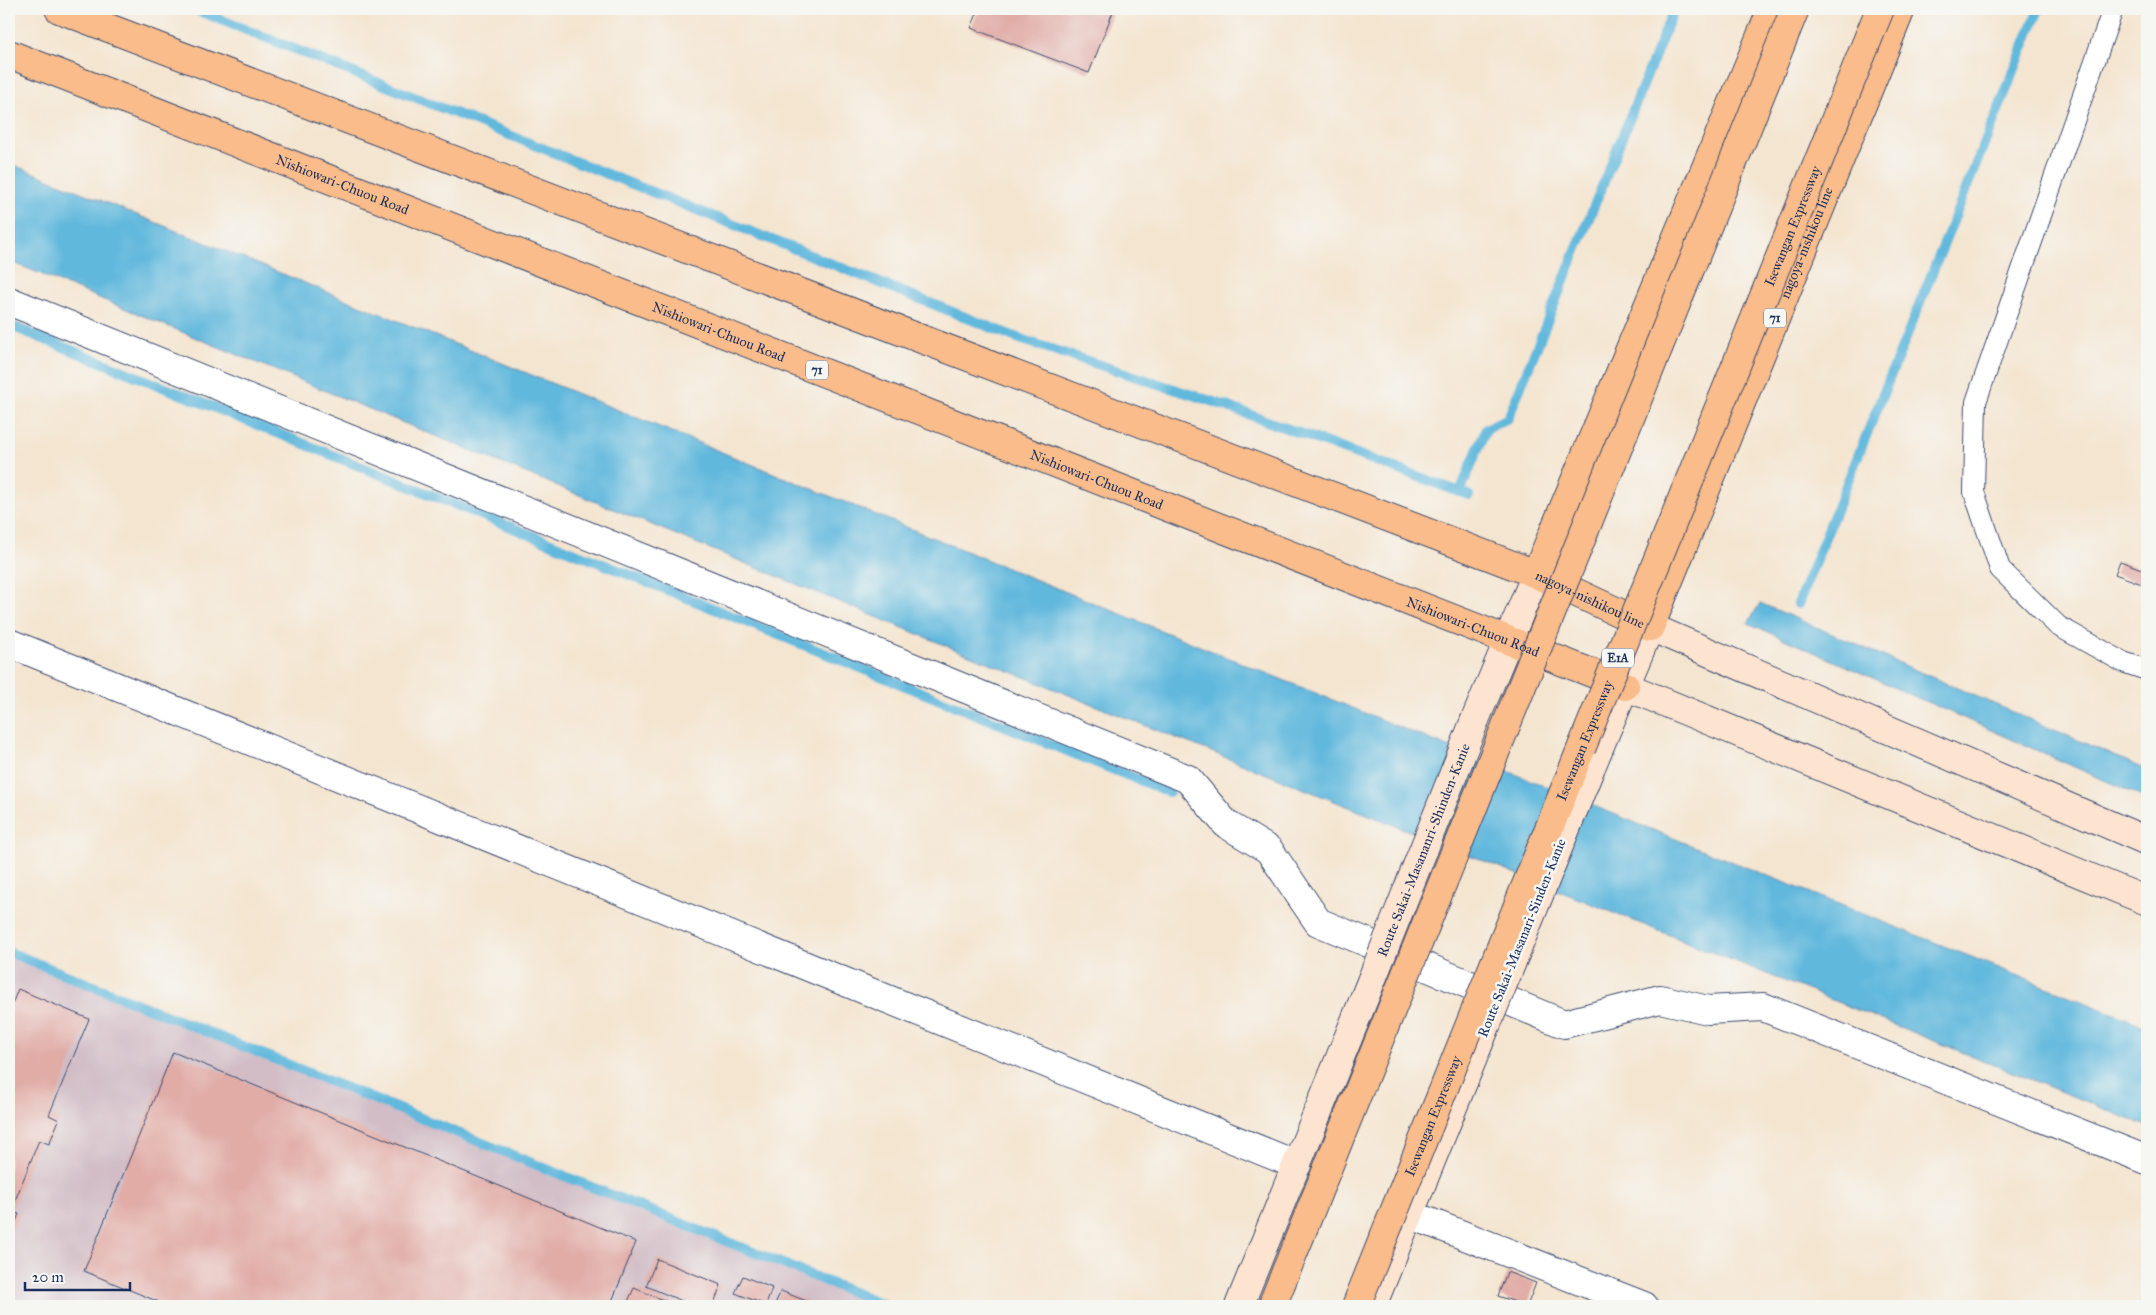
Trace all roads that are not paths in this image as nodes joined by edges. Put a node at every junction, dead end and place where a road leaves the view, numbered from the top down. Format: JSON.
{"nodes":[{"id":1,"x":59,"y":9,"type":"edge"},
{"id":2,"x":1772,"y":9,"type":"edge"},
{"id":3,"x":1795,"y":9,"type":"edge"},
{"id":4,"x":1880,"y":9,"type":"edge"},
{"id":5,"x":1901,"y":9,"type":"edge"},
{"id":6,"x":2113,"y":9,"type":"edge"},
{"id":7,"x":9,"y":54,"type":"edge"},
{"id":8,"x":9,"y":301,"type":"edge"},
{"id":9,"x":1536,"y":574,"type":"junction"},
{"id":10,"x":1650,"y":626,"type":"junction"},
{"id":11,"x":1507,"y":640,"type":"junction"},
{"id":12,"x":9,"y":643,"type":"edge"},
{"id":13,"x":2147,"y":670,"type":"edge"},
{"id":14,"x":1625,"y":686,"type":"junction"},
{"id":15,"x":2147,"y":841,"type":"edge"},
{"id":16,"x":2147,"y":901,"type":"edge"},
{"id":17,"x":2147,"y":1160,"type":"edge"},
{"id":18,"x":1297,"y":1165,"type":"junction"},
{"id":19,"x":1408,"y":1214,"type":"junction"},
{"id":20,"x":1239,"y":1306,"type":"edge"},
{"id":21,"x":1272,"y":1306,"type":"edge"},
{"id":22,"x":1356,"y":1306,"type":"edge"},
{"id":23,"x":1372,"y":1306,"type":"edge"},
{"id":24,"x":1644,"y":1306,"type":"edge"}],
"edges":[{"from":1,"to":9,"type":"main road"},
{"from":2,"to":9,"type":"main road","name":"nagoya-nishikou line"},
{"from":3,"to":21,"type":"main road","bridge":true},
{"from":4,"to":22,"type":"main road","name":"Isewangan Expressway","number":"E1A","bridge":true},
{"from":5,"to":10,"type":"main road","name":"nagoya-nishikou line","number":"71"},
{"from":6,"to":13,"type":"lane"},
{"from":7,"to":11,"type":"main road","name":"Nishiowari-Chuou Road","number":"71"},
{"from":8,"to":17,"type":"street"},
{"from":9,"to":10,"type":"main road","name":"nagoya-nishikou line"},
{"from":9,"to":11,"type":"main road"},
{"from":10,"to":14,"type":"main road","name":"Route Sakai-Masanari-Sinden-Kanie"},
{"from":10,"to":15,"type":"main road"},
{"from":11,"to":14,"type":"main road","name":"Nishiowari-Chuou Road","number":"71"},
{"from":11,"to":18,"type":"main road","name":"Route Sakai-Masananri-Shinden-Kanie","bridge":true},
{"from":12,"to":18,"type":"street"},
{"from":14,"to":16,"type":"main road"},
{"from":14,"to":19,"type":"main road","name":"Route Sakai-Masanari-Sinden-Kanie","bridge":true},
{"from":18,"to":20,"type":"main road"},
{"from":19,"to":23,"type":"main road","name":"Route Sakai-Masanari-Sinden-Kanie"},
{"from":19,"to":24,"type":"street"}]}
